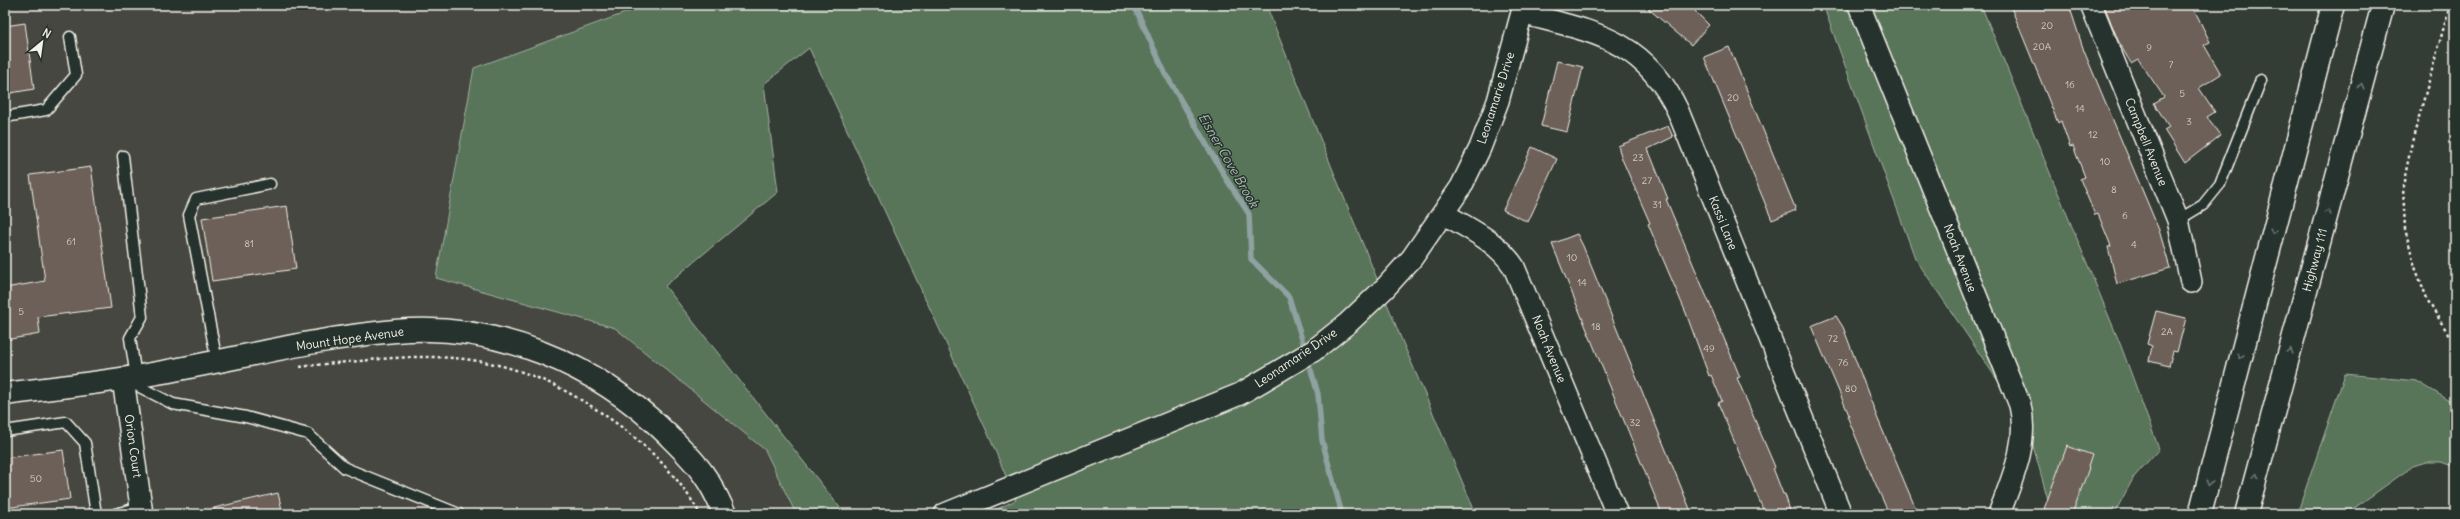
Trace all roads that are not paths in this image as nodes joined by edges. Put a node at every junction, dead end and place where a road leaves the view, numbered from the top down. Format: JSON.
{"nodes":[{"id":1,"x":1859,"y":5,"type":"edge"},
{"id":2,"x":2091,"y":5,"type":"edge"},
{"id":3,"x":2322,"y":5,"type":"edge"},
{"id":4,"x":2333,"y":5,"type":"edge"},
{"id":5,"x":2383,"y":5,"type":"edge"},
{"id":6,"x":1523,"y":9,"type":"edge"},
{"id":7,"x":70,"y":37,"type":"dead end"},
{"id":8,"x":2261,"y":80,"type":"dead end"},
{"id":9,"x":5,"y":117,"type":"edge"},
{"id":10,"x":123,"y":156,"type":"dead end"},
{"id":11,"x":270,"y":184,"type":"dead end"},
{"id":12,"x":2283,"y":193,"type":"junction"},
{"id":13,"x":1444,"y":214,"type":"junction"},
{"id":14,"x":2178,"y":220,"type":"junction"},
{"id":15,"x":2191,"y":282,"type":"dead end"},
{"id":16,"x":217,"y":362,"type":"junction"},
{"id":17,"x":130,"y":378,"type":"junction"},
{"id":18,"x":5,"y":394,"type":"edge"},
{"id":19,"x":5,"y":431,"type":"edge"},
{"id":20,"x":142,"y":510,"type":"edge"},
{"id":21,"x":96,"y":514,"type":"edge"},
{"id":22,"x":115,"y":514,"type":"edge"},
{"id":23,"x":459,"y":514,"type":"edge"},
{"id":24,"x":725,"y":514,"type":"edge"},
{"id":25,"x":945,"y":514,"type":"edge"},
{"id":26,"x":1617,"y":514,"type":"edge"},
{"id":27,"x":1841,"y":514,"type":"edge"},
{"id":28,"x":1999,"y":514,"type":"edge"},
{"id":29,"x":2200,"y":514,"type":"edge"},
{"id":30,"x":2246,"y":514,"type":"edge"}],
"edges":[{"from":1,"to":28,"type":"street","name":"Noah Avenue"},
{"from":2,"to":14,"type":"street","name":"Campbell Avenue"},
{"from":3,"to":12,"type":"main road"},
{"from":4,"to":12,"type":"main road"},
{"from":30,"to":5,"type":"main road","name":"Highway 111","one_way":true},
{"from":6,"to":13,"type":"street","name":"Leonamarie Drive"},
{"from":6,"to":27,"type":"street","name":"Kassi Lane"},
{"from":7,"to":9,"type":"lane"},
{"from":8,"to":14,"type":"lane"},
{"from":10,"to":17,"type":"lane"},
{"from":11,"to":16,"type":"lane"},
{"from":12,"to":29,"type":"main road","one_way":true},
{"from":13,"to":25,"type":"street","name":"Leonamarie Drive"},
{"from":13,"to":26,"type":"street","name":"Noah Avenue"},
{"from":14,"to":15,"type":"street","name":"Campbell Avenue"},
{"from":16,"to":17,"type":"main road","name":"Mount Hope Avenue"},
{"from":16,"to":24,"type":"main road","name":"Mount Hope Avenue"},
{"from":17,"to":18,"type":"main road","name":"Mount Hope Avenue"},
{"from":17,"to":20,"type":"street","name":"Orion Court"},
{"from":17,"to":23,"type":"lane"},
{"from":19,"to":21,"type":"lane"},
{"from":20,"to":22,"type":"lane"}]}
